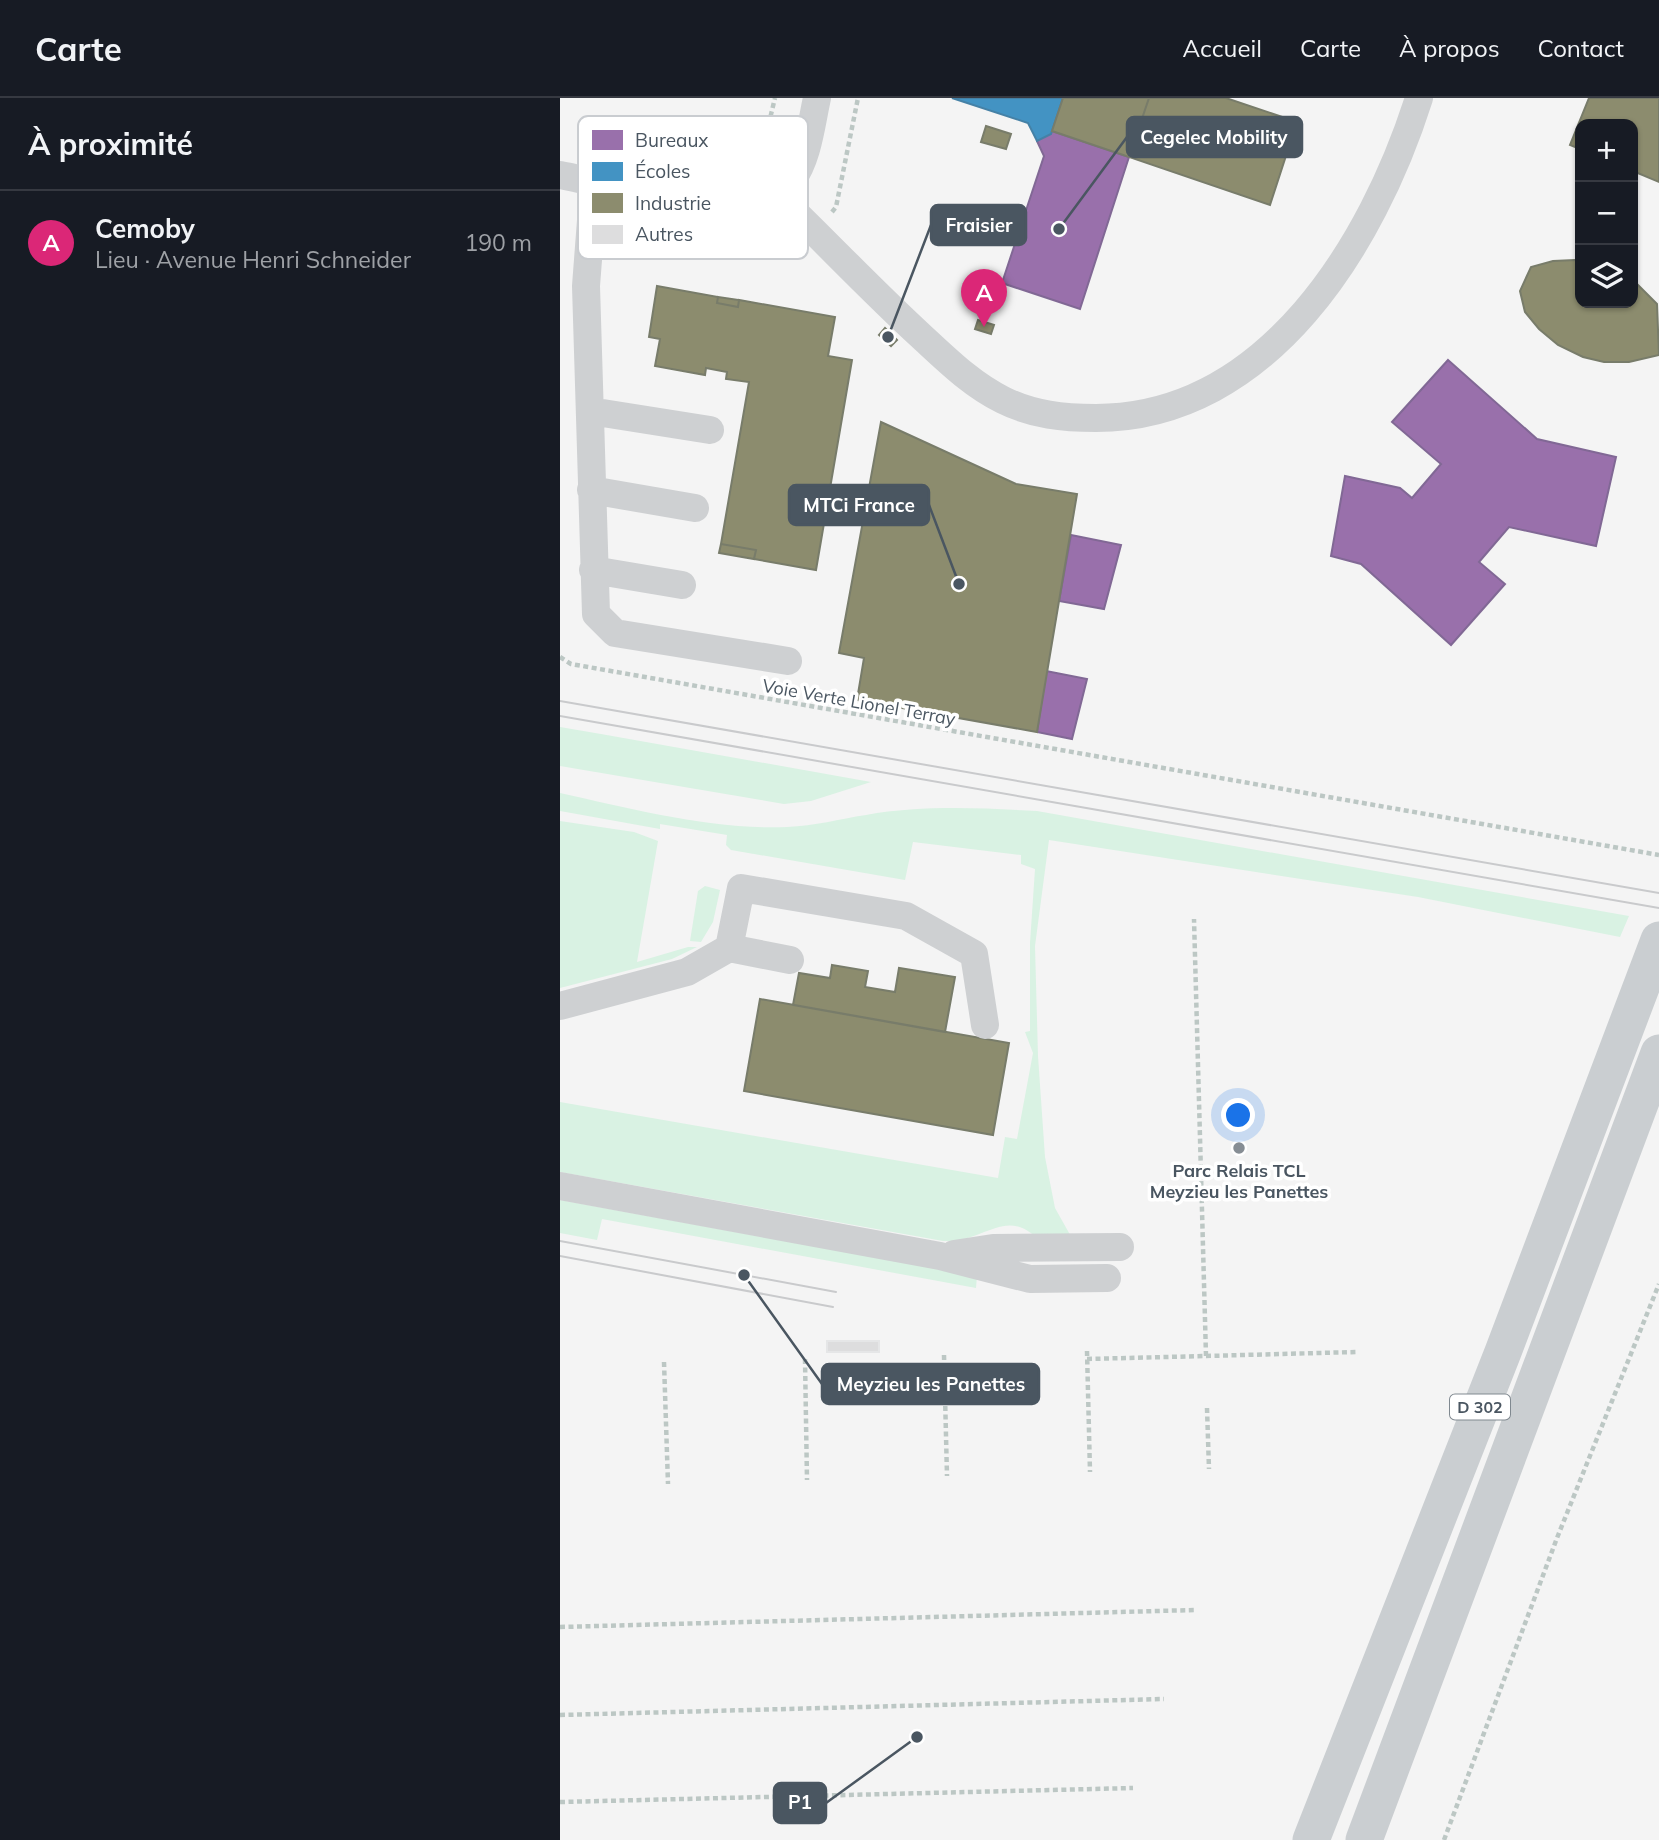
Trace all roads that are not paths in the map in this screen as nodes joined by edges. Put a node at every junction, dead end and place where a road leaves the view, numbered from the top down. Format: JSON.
{"nodes":[{"id":1,"x":817,"y":98,"type":"edge"},
{"id":2,"x":1419,"y":98,"type":"edge"},
{"id":3,"x":808,"y":136,"type":"edge"},
{"id":4,"x":560,"y":175,"type":"edge"},
{"id":5,"x":578,"y":178,"type":"edge"},
{"id":6,"x":808,"y":227,"type":"edge"},
{"id":7,"x":588,"y":259,"type":"edge"},
{"id":8,"x":590,"y":411,"type":"junction"},
{"id":9,"x":710,"y":430,"type":"dead end"},
{"id":10,"x":591,"y":490,"type":"junction"},
{"id":11,"x":695,"y":508,"type":"dead end"},
{"id":12,"x":593,"y":570,"type":"junction"},
{"id":13,"x":682,"y":584,"type":"dead end"},
{"id":14,"x":788,"y":662,"type":"dead end"},
{"id":15,"x":1659,"y":940,"type":"edge"},
{"id":16,"x":729,"y":948,"type":"junction"},
{"id":17,"x":790,"y":960,"type":"dead end"},
{"id":18,"x":560,"y":1006,"type":"edge"},
{"id":19,"x":985,"y":1025,"type":"dead end"},
{"id":20,"x":1659,"y":1053,"type":"edge"},
{"id":21,"x":560,"y":1186,"type":"edge"},
{"id":22,"x":1113,"y":1263,"type":"dead end"},
{"id":23,"x":1311,"y":1840,"type":"edge"},
{"id":24,"x":1364,"y":1840,"type":"edge"}],
"edges":[{"from":1,"to":3,"type":"street"},
{"from":2,"to":6,"type":"street"},
{"from":4,"to":5,"type":"street"},
{"from":7,"to":8,"type":"street"},
{"from":8,"to":9,"type":"street"},
{"from":8,"to":10,"type":"street"},
{"from":10,"to":11,"type":"street"},
{"from":10,"to":12,"type":"street"},
{"from":12,"to":13,"type":"street"},
{"from":12,"to":14,"type":"street"},
{"from":15,"to":23,"type":"main road","number":"D 302"},
{"from":16,"to":17,"type":"street"},
{"from":16,"to":18,"type":"street"},
{"from":16,"to":19,"type":"street"},
{"from":20,"to":24,"type":"main road","number":"D 302"},
{"from":21,"to":22,"type":"street"}]}
